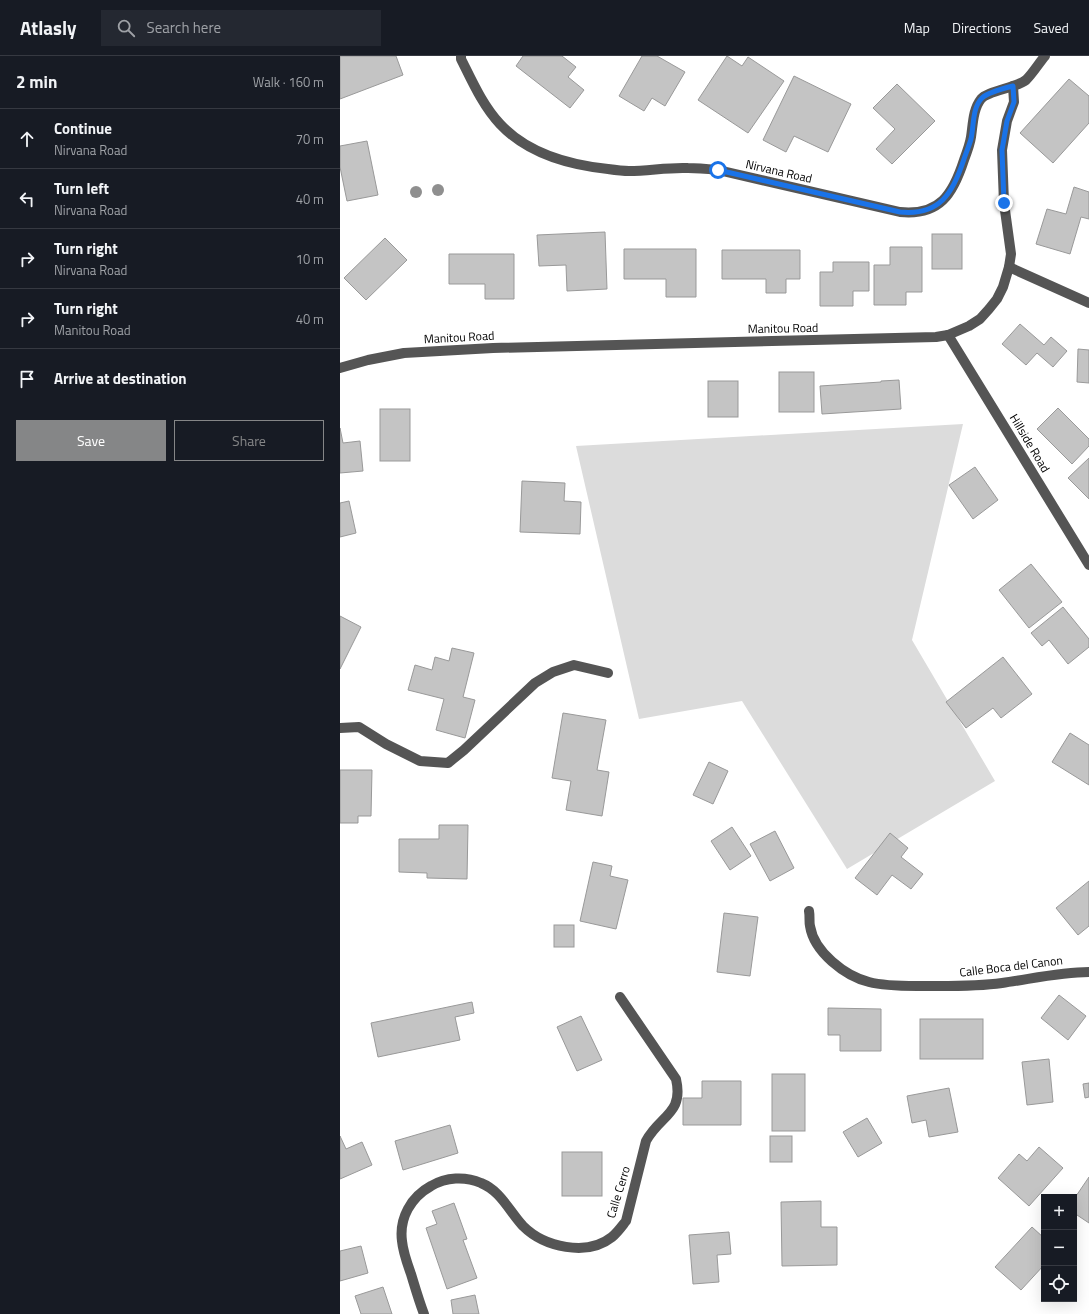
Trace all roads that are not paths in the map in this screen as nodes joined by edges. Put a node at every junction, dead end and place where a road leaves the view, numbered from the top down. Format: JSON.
{"nodes":[{"id":1,"x":1045,"y":56,"type":"edge"},
{"id":2,"x":461,"y":57,"type":"edge"},
{"id":3,"x":1013,"y":86,"type":"junction"},
{"id":4,"x":1009,"y":267,"type":"junction"},
{"id":5,"x":1089,"y":303,"type":"edge"},
{"id":6,"x":948,"y":335,"type":"junction"},
{"id":7,"x":340,"y":368,"type":"edge"},
{"id":8,"x":1089,"y":565,"type":"edge"},
{"id":9,"x":608,"y":673,"type":"dead end"},
{"id":10,"x":340,"y":728,"type":"edge"},
{"id":11,"x":810,"y":911,"type":"dead end"},
{"id":12,"x":1089,"y":972,"type":"edge"},
{"id":13,"x":620,"y":996,"type":"dead end"},
{"id":14,"x":424,"y":1314,"type":"edge"}],
"edges":[{"from":1,"to":3,"type":"street","name":"Nirvana Road"},
{"from":2,"to":3,"type":"street","name":"Nirvana Road"},
{"from":3,"to":4,"type":"street","name":"Manitou Road"},
{"from":4,"to":5,"type":"street"},
{"from":4,"to":6,"type":"street","name":"Manitou Road"},
{"from":6,"to":7,"type":"street","name":"Manitou Road"},
{"from":6,"to":8,"type":"street","name":"Hillside Road"},
{"from":9,"to":10,"type":"street"},
{"from":11,"to":12,"type":"street","name":"Calle Boca del Canon"},
{"from":13,"to":14,"type":"street","name":"Calle Cerro"}]}
